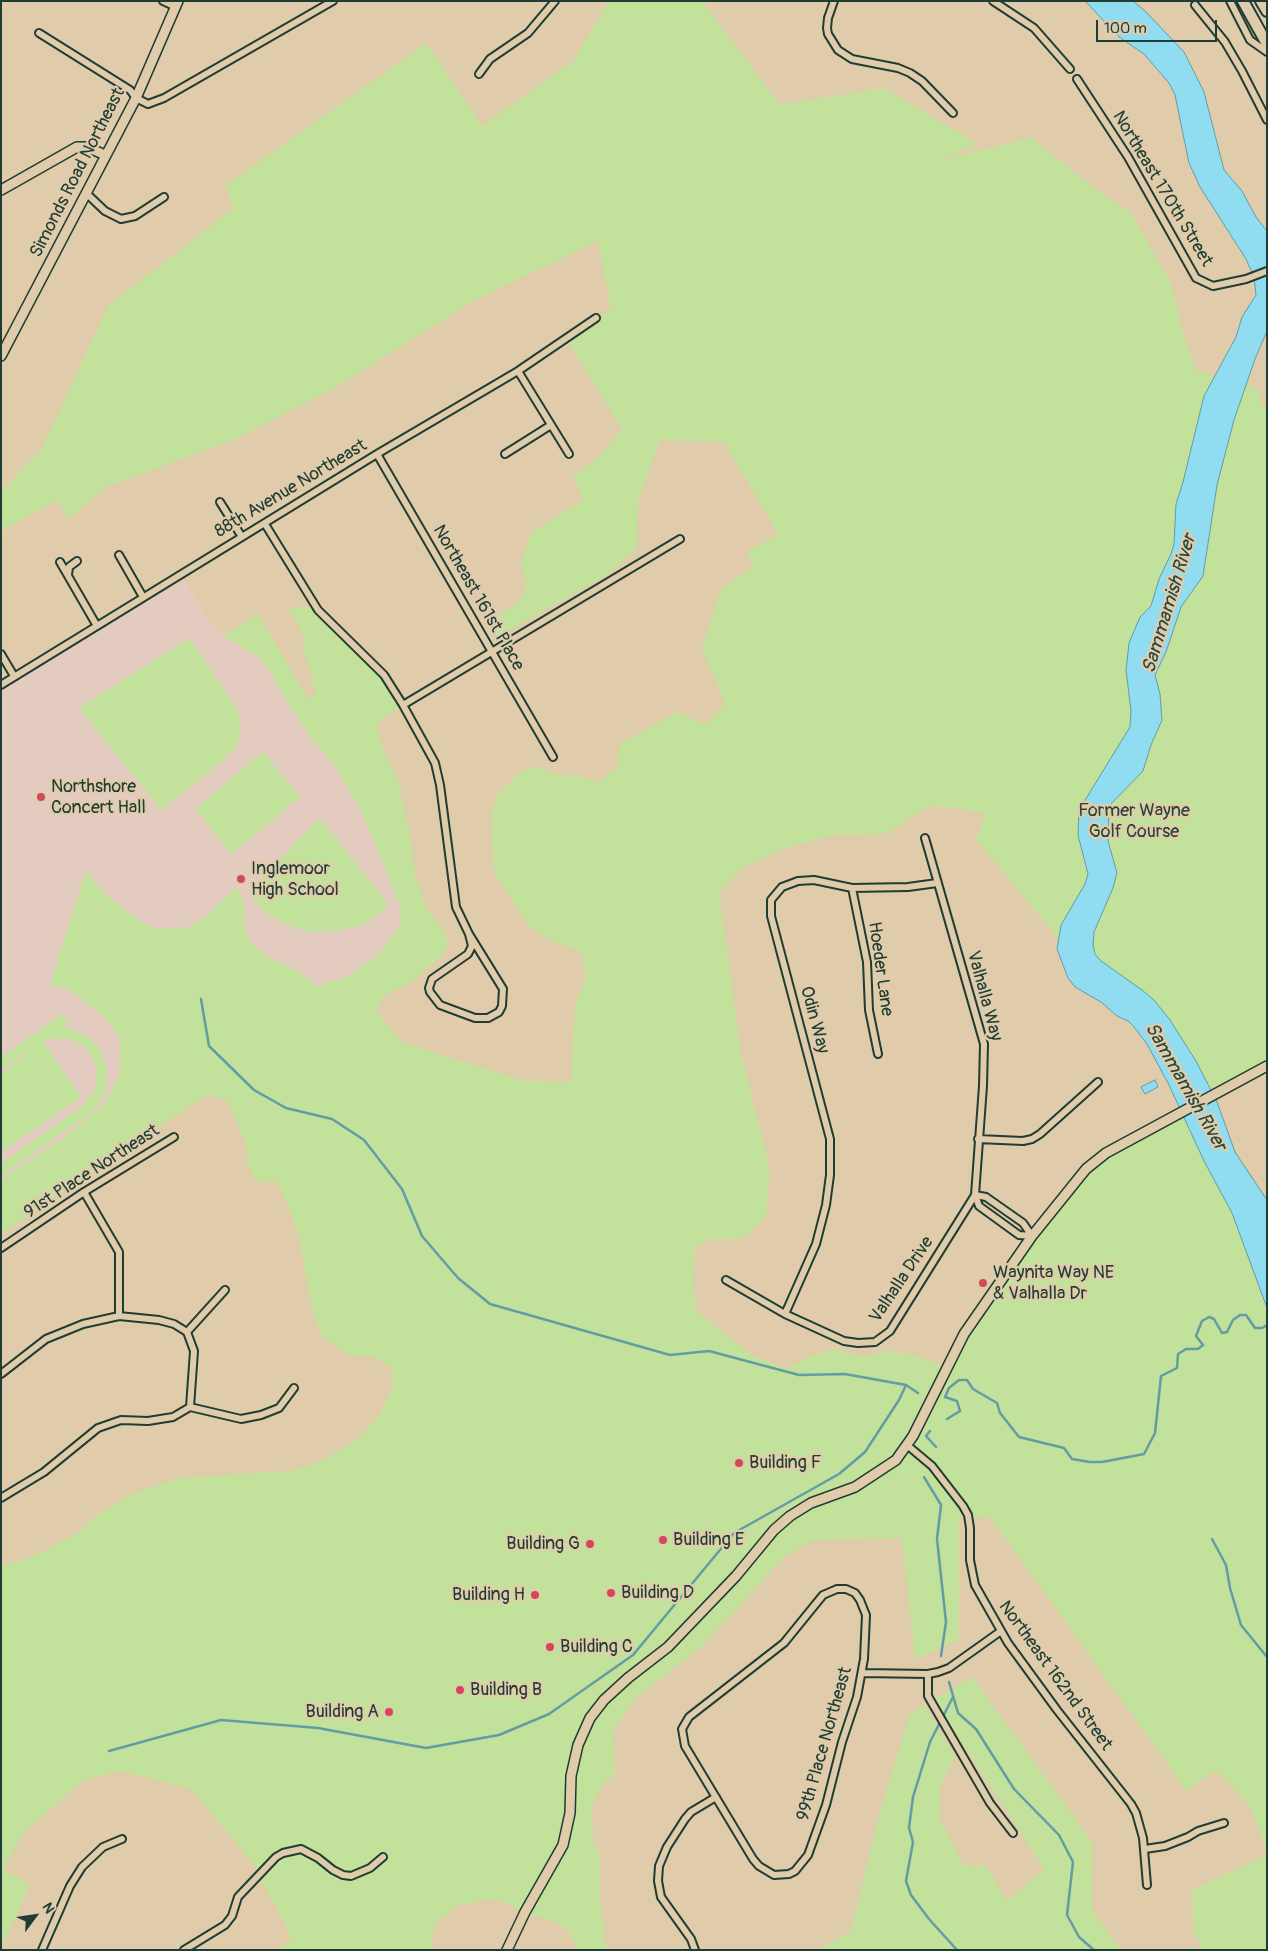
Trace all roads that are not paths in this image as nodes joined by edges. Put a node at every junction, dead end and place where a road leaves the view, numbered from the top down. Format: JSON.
{"nodes":[{"id":1,"x":163,"y":1,"type":"edge"},
{"id":2,"x":333,"y":1,"type":"edge"},
{"id":3,"x":555,"y":1,"type":"edge"},
{"id":4,"x":834,"y":1,"type":"edge"},
{"id":5,"x":994,"y":1,"type":"edge"},
{"id":6,"x":1230,"y":1,"type":"edge"},
{"id":7,"x":1243,"y":1,"type":"edge"},
{"id":8,"x":1262,"y":1,"type":"edge"},
{"id":9,"x":177,"y":4,"type":"edge"},
{"id":10,"x":1195,"y":5,"type":"dead end"},
{"id":11,"x":1267,"y":11,"type":"edge"},
{"id":12,"x":39,"y":33,"type":"dead end"},
{"id":13,"x":1267,"y":44,"type":"edge"},
{"id":14,"x":1267,"y":52,"type":"edge"},
{"id":15,"x":1070,"y":69,"type":"dead end"},
{"id":16,"x":478,"y":74,"type":"dead end"},
{"id":17,"x":1077,"y":79,"type":"dead end"},
{"id":18,"x":136,"y":98,"type":"junction"},
{"id":19,"x":953,"y":113,"type":"dead end"},
{"id":20,"x":1267,"y":120,"type":"edge"},
{"id":21,"x":105,"y":155,"type":"junction"},
{"id":22,"x":1,"y":190,"type":"edge"},
{"id":23,"x":86,"y":193,"type":"junction"},
{"id":24,"x":164,"y":197,"type":"dead end"},
{"id":25,"x":1267,"y":271,"type":"edge"},
{"id":26,"x":596,"y":318,"type":"dead end"},
{"id":27,"x":1,"y":356,"type":"edge"},
{"id":28,"x":518,"y":371,"type":"junction"},
{"id":29,"x":551,"y":425,"type":"junction"},
{"id":30,"x":377,"y":454,"type":"junction"},
{"id":31,"x":505,"y":454,"type":"dead end"},
{"id":32,"x":569,"y":454,"type":"dead end"},
{"id":33,"x":220,"y":502,"type":"dead end"},
{"id":34,"x":265,"y":524,"type":"junction"},
{"id":35,"x":242,"y":538,"type":"junction"},
{"id":36,"x":680,"y":540,"type":"dead end"},
{"id":37,"x":119,"y":555,"type":"dead end"},
{"id":38,"x":77,"y":561,"type":"dead end"},
{"id":39,"x":60,"y":562,"type":"dead end"},
{"id":40,"x":68,"y":577,"type":"junction"},
{"id":41,"x":143,"y":597,"type":"junction"},
{"id":42,"x":97,"y":626,"type":"junction"},
{"id":43,"x":492,"y":653,"type":"junction"},
{"id":44,"x":1,"y":654,"type":"edge"},
{"id":45,"x":14,"y":676,"type":"junction"},
{"id":46,"x":1,"y":685,"type":"edge"},
{"id":47,"x":403,"y":705,"type":"junction"},
{"id":48,"x":553,"y":757,"type":"dead end"},
{"id":49,"x":925,"y":838,"type":"dead end"},
{"id":50,"x":937,"y":883,"type":"junction"},
{"id":51,"x":852,"y":888,"type":"junction"},
{"id":52,"x":469,"y":934,"type":"junction"},
{"id":53,"x":878,"y":1054,"type":"dead end"},
{"id":54,"x":1267,"y":1066,"type":"edge"},
{"id":55,"x":1098,"y":1082,"type":"dead end"},
{"id":56,"x":174,"y":1137,"type":"dead end"},
{"id":57,"x":978,"y":1139,"type":"junction"},
{"id":58,"x":84,"y":1192,"type":"junction"},
{"id":59,"x":975,"y":1195,"type":"junction"},
{"id":60,"x":1032,"y":1236,"type":"junction"},
{"id":61,"x":1,"y":1248,"type":"edge"},
{"id":62,"x":726,"y":1280,"type":"dead end"},
{"id":63,"x":225,"y":1290,"type":"dead end"},
{"id":64,"x":785,"y":1314,"type":"junction"},
{"id":65,"x":119,"y":1316,"type":"junction"},
{"id":66,"x":187,"y":1332,"type":"junction"},
{"id":67,"x":1,"y":1374,"type":"edge"},
{"id":68,"x":294,"y":1388,"type":"dead end"},
{"id":69,"x":190,"y":1407,"type":"junction"},
{"id":70,"x":907,"y":1445,"type":"junction"},
{"id":71,"x":1,"y":1498,"type":"edge"},
{"id":72,"x":1001,"y":1631,"type":"junction"},
{"id":73,"x":862,"y":1673,"type":"junction"},
{"id":74,"x":928,"y":1674,"type":"junction"},
{"id":75,"x":716,"y":1797,"type":"junction"},
{"id":76,"x":1224,"y":1823,"type":"dead end"},
{"id":77,"x":1012,"y":1834,"type":"dead end"},
{"id":78,"x":122,"y":1839,"type":"dead end"},
{"id":79,"x":1145,"y":1849,"type":"junction"},
{"id":80,"x":383,"y":1857,"type":"dead end"},
{"id":81,"x":1147,"y":1885,"type":"dead end"},
{"id":82,"x":42,"y":1950,"type":"edge"},
{"id":83,"x":184,"y":1950,"type":"edge"},
{"id":84,"x":507,"y":1950,"type":"edge"},
{"id":85,"x":695,"y":1950,"type":"edge"}],
"edges":[{"from":1,"to":9,"type":"street"},
{"from":2,"to":18,"type":"street"},
{"from":3,"to":16,"type":"street"},
{"from":4,"to":19,"type":"street"},
{"from":5,"to":15,"type":"street"},
{"from":6,"to":14,"type":"street"},
{"from":7,"to":13,"type":"main road"},
{"from":8,"to":11,"type":"main road"},
{"from":9,"to":18,"type":"main road","name":"Simonds Road Northeast"},
{"from":10,"to":20,"type":"street"},
{"from":12,"to":18,"type":"street"},
{"from":17,"to":25,"type":"street","name":"Northeast 170th Street"},
{"from":18,"to":21,"type":"main road","name":"Simonds Road Northeast"},
{"from":21,"to":22,"type":"main road"},
{"from":21,"to":23,"type":"main road","name":"Simonds Road Northeast"},
{"from":23,"to":24,"type":"street"},
{"from":23,"to":27,"type":"main road","name":"Simonds Road Northeast"},
{"from":26,"to":28,"type":"street","name":"88th Avenue Northeast"},
{"from":28,"to":29,"type":"street"},
{"from":28,"to":30,"type":"street","name":"88th Avenue Northeast"},
{"from":29,"to":31,"type":"street"},
{"from":29,"to":32,"type":"street"},
{"from":30,"to":34,"type":"street","name":"88th Avenue Northeast"},
{"from":30,"to":43,"type":"street","name":"Northeast 161st Place"},
{"from":33,"to":35,"type":"street"},
{"from":34,"to":35,"type":"street","name":"88th Avenue Northeast"},
{"from":34,"to":47,"type":"street"},
{"from":35,"to":41,"type":"street","name":"88th Avenue Northeast"},
{"from":36,"to":43,"type":"street"},
{"from":37,"to":41,"type":"street"},
{"from":38,"to":40,"type":"street"},
{"from":39,"to":40,"type":"street"},
{"from":40,"to":42,"type":"street"},
{"from":41,"to":42,"type":"street","name":"88th Avenue Northeast"},
{"from":42,"to":45,"type":"street","name":"88th Avenue Northeast"},
{"from":43,"to":47,"type":"street"},
{"from":43,"to":48,"type":"street","name":"Northeast 161st Place"},
{"from":44,"to":45,"type":"street"},
{"from":45,"to":46,"type":"street","name":"88th Avenue Northeast"},
{"from":47,"to":52,"type":"street"},
{"from":49,"to":50,"type":"street","name":"Valhalla Way"},
{"from":50,"to":51,"type":"street","name":"Odin Way"},
{"from":50,"to":57,"type":"street","name":"Valhalla Way"},
{"from":51,"to":53,"type":"street","name":"Hoeder Lane"},
{"from":51,"to":64,"type":"street","name":"Odin Way"},
{"from":52,"to":52,"type":"street"},
{"from":54,"to":60,"type":"main road"},
{"from":55,"to":57,"type":"street"},
{"from":56,"to":58,"type":"street","name":"91st Place Northeast"},
{"from":57,"to":59,"type":"street","name":"Valhalla Way"},
{"from":58,"to":61,"type":"street","name":"91st Place Northeast"},
{"from":58,"to":65,"type":"street"},
{"from":59,"to":60,"type":"street"},
{"from":59,"to":60,"type":"street"},
{"from":59,"to":64,"type":"street","name":"Valhalla Drive"},
{"from":60,"to":70,"type":"main road"},
{"from":62,"to":64,"type":"street","name":"Valhalla Drive"},
{"from":63,"to":66,"type":"street"},
{"from":65,"to":66,"type":"street"},
{"from":65,"to":67,"type":"street"},
{"from":66,"to":69,"type":"street"},
{"from":68,"to":69,"type":"street"},
{"from":69,"to":71,"type":"street"},
{"from":70,"to":72,"type":"street","name":"Northeast 162nd Street"},
{"from":70,"to":84,"type":"main road"},
{"from":72,"to":74,"type":"street"},
{"from":72,"to":79,"type":"street","name":"Northeast 162nd Street"},
{"from":73,"to":74,"type":"street"},
{"from":73,"to":75,"type":"street","name":"99th Place Northeast"},
{"from":73,"to":75,"type":"street","name":"99th Place Northeast"},
{"from":74,"to":77,"type":"street"},
{"from":75,"to":85,"type":"street"},
{"from":76,"to":79,"type":"street"},
{"from":78,"to":82,"type":"street"},
{"from":79,"to":81,"type":"street","name":"Northeast 162nd Street"},
{"from":80,"to":83,"type":"street"}]}
